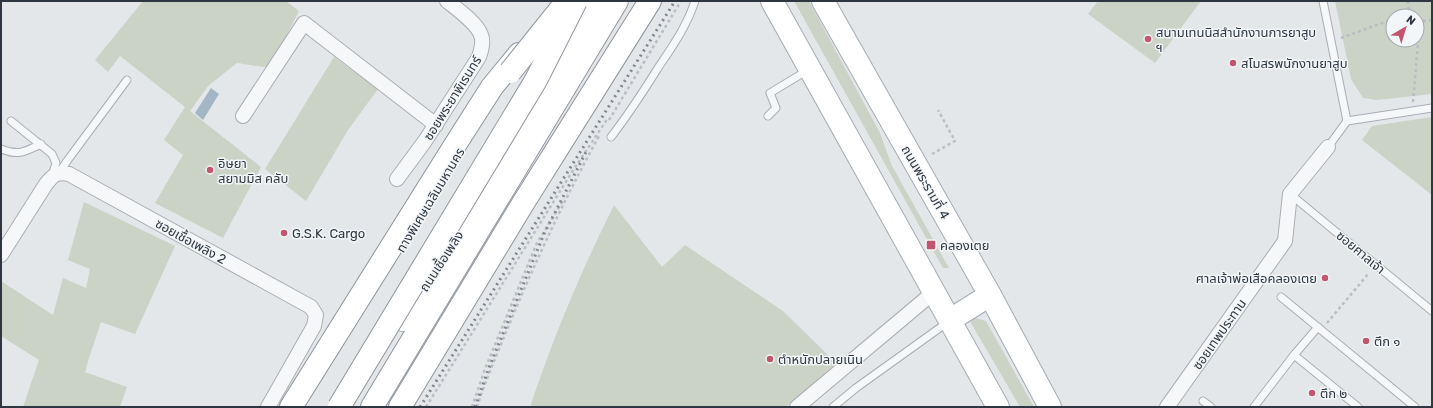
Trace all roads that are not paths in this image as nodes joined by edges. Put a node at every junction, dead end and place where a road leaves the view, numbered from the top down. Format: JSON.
{"nodes":[{"id":1,"x":447,"y":1,"type":"edge"},
{"id":2,"x":554,"y":1,"type":"edge"},
{"id":3,"x":567,"y":1,"type":"edge"},
{"id":4,"x":576,"y":1,"type":"edge"},
{"id":5,"x":597,"y":1,"type":"edge"},
{"id":6,"x":617,"y":1,"type":"edge"},
{"id":7,"x":650,"y":1,"type":"edge"},
{"id":8,"x":694,"y":1,"type":"edge"},
{"id":9,"x":772,"y":1,"type":"edge"},
{"id":10,"x":823,"y":1,"type":"edge"},
{"id":11,"x":1323,"y":1,"type":"edge"},
{"id":12,"x":542,"y":24,"type":"junction"},
{"id":13,"x":810,"y":69,"type":"junction"},
{"id":14,"x":127,"y":80,"type":"dead end"},
{"id":15,"x":1432,"y":108,"type":"edge"},
{"id":16,"x":243,"y":116,"type":"dead end"},
{"id":17,"x":768,"y":116,"type":"dead end"},
{"id":18,"x":533,"y":117,"type":"junction"},
{"id":19,"x":10,"y":121,"type":"dead end"},
{"id":20,"x":1347,"y":121,"type":"junction"},
{"id":21,"x":436,"y":125,"type":"junction"},
{"id":22,"x":611,"y":138,"type":"dead end"},
{"id":23,"x":41,"y":144,"type":"junction"},
{"id":24,"x":1328,"y":146,"type":"joint"},
{"id":25,"x":1,"y":149,"type":"edge"},
{"id":26,"x":56,"y":174,"type":"junction"},
{"id":27,"x":397,"y":178,"type":"dead end"},
{"id":28,"x":1290,"y":194,"type":"junction"},
{"id":29,"x":1,"y":255,"type":"edge"},
{"id":30,"x":934,"y":292,"type":"junction"},
{"id":31,"x":990,"y":295,"type":"junction"},
{"id":32,"x":1281,"y":297,"type":"dead end"},
{"id":33,"x":1432,"y":311,"type":"edge"},
{"id":34,"x":950,"y":320,"type":"junction"},
{"id":35,"x":1318,"y":327,"type":"junction"},
{"id":36,"x":1294,"y":355,"type":"junction"},
{"id":37,"x":1203,"y":402,"type":"dead end"},
{"id":38,"x":268,"y":407,"type":"edge"},
{"id":39,"x":291,"y":407,"type":"edge"},
{"id":40,"x":307,"y":407,"type":"edge"},
{"id":41,"x":339,"y":407,"type":"edge"},
{"id":42,"x":352,"y":407,"type":"edge"},
{"id":43,"x":372,"y":407,"type":"edge"},
{"id":44,"x":400,"y":407,"type":"edge"},
{"id":45,"x":797,"y":407,"type":"edge"},
{"id":46,"x":833,"y":407,"type":"edge"},
{"id":47,"x":998,"y":407,"type":"edge"},
{"id":48,"x":1050,"y":407,"type":"edge"},
{"id":49,"x":1167,"y":407,"type":"edge"},
{"id":50,"x":1210,"y":407,"type":"edge"},
{"id":51,"x":1254,"y":407,"type":"edge"},
{"id":52,"x":1358,"y":407,"type":"edge"},
{"id":53,"x":1415,"y":407,"type":"edge"}],
"edges":[{"from":1,"to":21,"type":"street","name":"ซอยพระยาพิเรนทร์"},
{"from":2,"to":12,"type":"street","name":"ถนนเชื้อเพลิง"},
{"from":3,"to":40,"type":"main road","name":"ทางพิเศษเฉลิมมหานคร","bridge":true},
{"from":4,"to":41,"type":"main road","bridge":true},
{"from":5,"to":18,"type":"street","name":"ถนนเชื้อเพลิง"},
{"from":6,"to":43,"type":"main road"},
{"from":7,"to":44,"type":"main road"},
{"from":8,"to":22,"type":"lane"},
{"from":9,"to":13,"type":"main road"},
{"from":10,"to":31,"type":"main road","name":"ถนนพระรามที่ 4"},
{"from":11,"to":20,"type":"lane"},
{"from":12,"to":18,"type":"street","name":"ถนนเชื้อเพลิง"},
{"from":12,"to":39,"type":"main road"},
{"from":13,"to":17,"type":"lane"},
{"from":13,"to":30,"type":"main road"},
{"from":14,"to":26,"type":"lane"},
{"from":15,"to":20,"type":"lane"},
{"from":16,"to":21,"type":"street"},
{"from":18,"to":42,"type":"street","name":"ถนนเชื้อเพลิง"},
{"from":19,"to":23,"type":"lane"},
{"from":20,"to":24,"type":"lane"},
{"from":21,"to":27,"type":"street","name":"ซอยพระยาพิเรนทร์"},
{"from":23,"to":25,"type":"lane"},
{"from":23,"to":26,"type":"lane"},
{"from":24,"to":28,"type":"street"},
{"from":26,"to":29,"type":"street"},
{"from":26,"to":38,"type":"street","name":"ซอยเชื้อเพลิง 2"},
{"from":28,"to":33,"type":"lane","name":"ซอยศาลเจ้า"},
{"from":28,"to":49,"type":"street","name":"ซอยเทพประทาน"},
{"from":30,"to":34,"type":"main road"},
{"from":30,"to":45,"type":"street"},
{"from":31,"to":34,"type":"main road"},
{"from":31,"to":48,"type":"main road","name":"ถนนพระรามที่ 4"},
{"from":32,"to":35,"type":"lane"},
{"from":34,"to":46,"type":"lane"},
{"from":34,"to":47,"type":"main road"},
{"from":35,"to":36,"type":"lane"},
{"from":35,"to":53,"type":"lane"},
{"from":36,"to":51,"type":"lane"},
{"from":36,"to":52,"type":"lane"},
{"from":37,"to":50,"type":"lane"}]}
